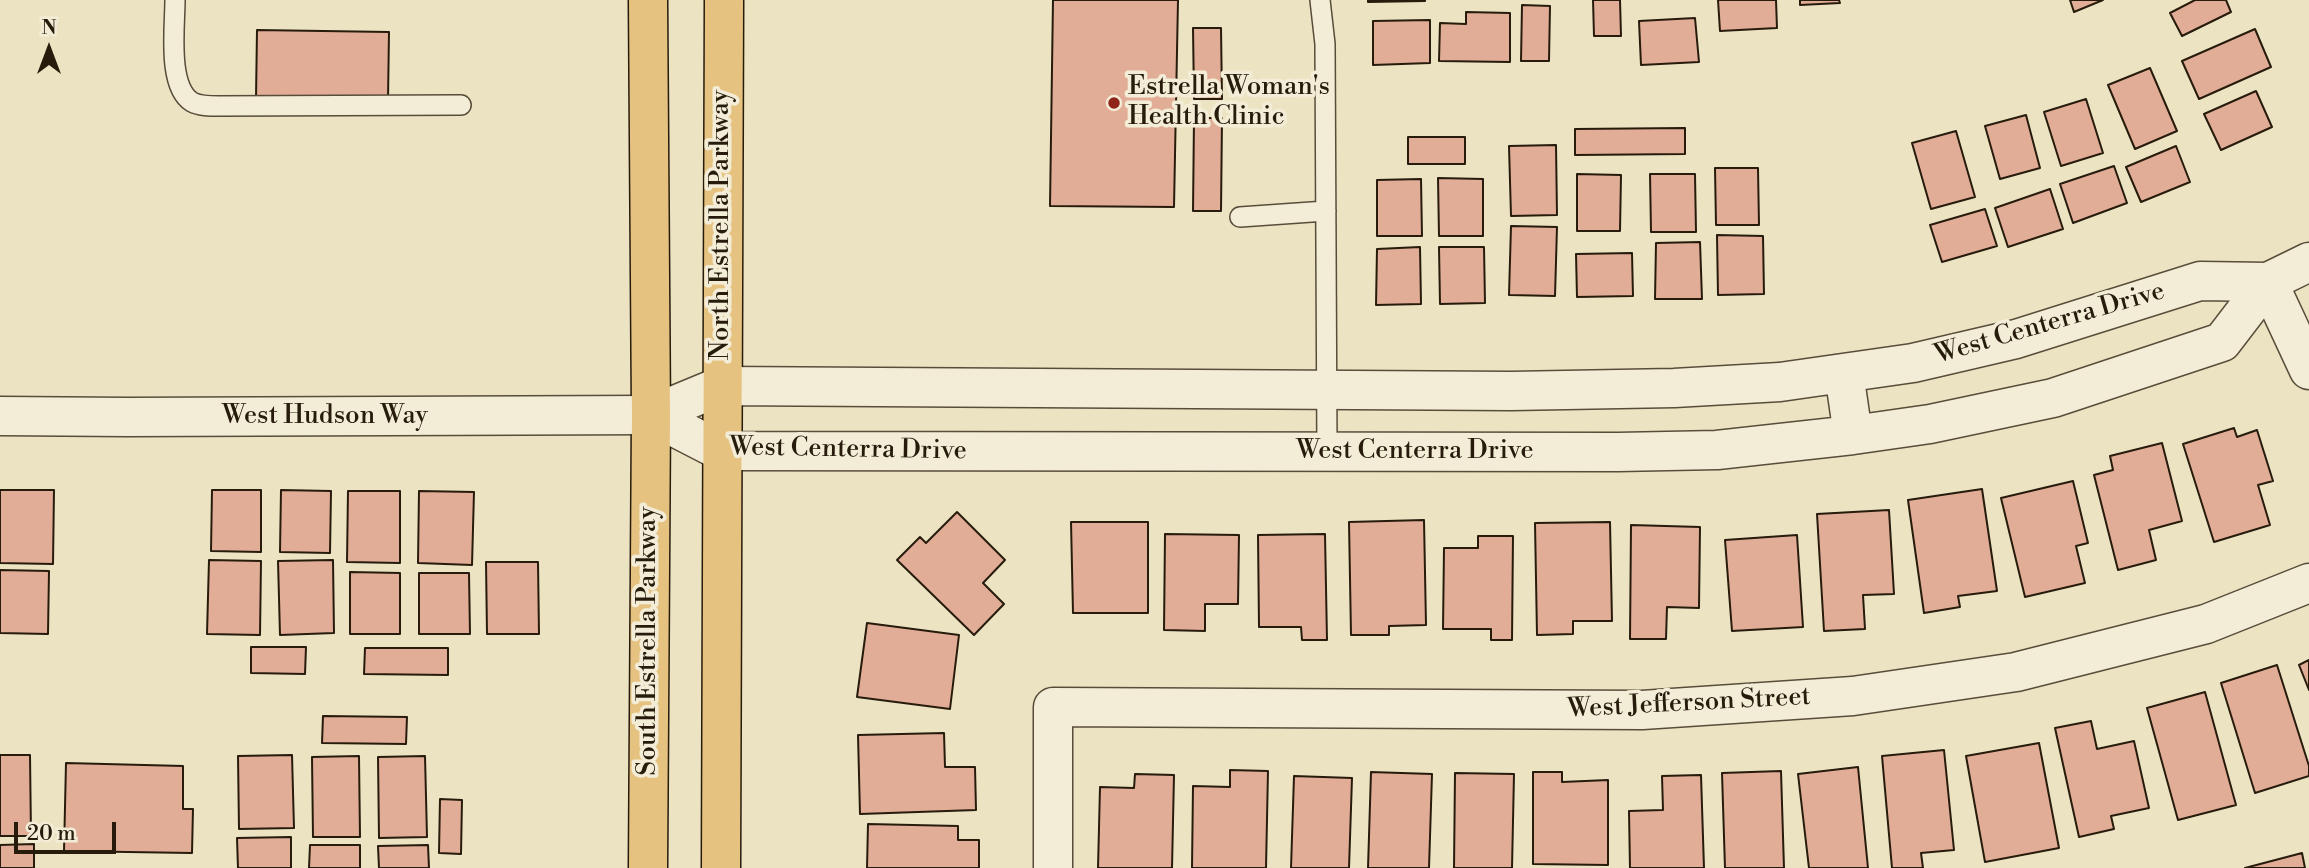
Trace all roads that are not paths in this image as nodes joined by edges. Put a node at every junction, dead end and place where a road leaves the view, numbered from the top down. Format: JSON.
{"nodes":[{"id":1,"x":174,"y":0,"type":"edge"},
{"id":2,"x":648,"y":0,"type":"edge"},
{"id":3,"x":724,"y":0,"type":"edge"},
{"id":4,"x":1320,"y":0,"type":"edge"},
{"id":5,"x":461,"y":105,"type":"dead end"},
{"id":6,"x":1326,"y":211,"type":"junction"},
{"id":7,"x":1240,"y":217,"type":"dead end"},
{"id":8,"x":2309,"y":262,"type":"edge"},
{"id":9,"x":2268,"y":282,"type":"junction"},
{"id":10,"x":2309,"y":370,"type":"edge"},
{"id":11,"x":1844,"y":373,"type":"junction"},
{"id":12,"x":721,"y":386,"type":"junction"},
{"id":13,"x":1327,"y":390,"type":"junction"},
{"id":14,"x":651,"y":415,"type":"junction"},
{"id":15,"x":0,"y":416,"type":"edge"},
{"id":16,"x":1853,"y":435,"type":"junction"},
{"id":17,"x":721,"y":451,"type":"junction"},
{"id":18,"x":1327,"y":452,"type":"junction"},
{"id":19,"x":2309,"y":583,"type":"edge"},
{"id":20,"x":648,"y":868,"type":"edge"},
{"id":21,"x":721,"y":868,"type":"edge"},
{"id":22,"x":1053,"y":868,"type":"edge"}],
"edges":[{"from":1,"to":5,"type":"lane"},
{"from":2,"to":14,"type":"main road"},
{"from":3,"to":12,"type":"main road","name":"North Estrella Parkway"},
{"from":4,"to":6,"type":"lane"},
{"from":6,"to":7,"type":"lane"},
{"from":6,"to":13,"type":"lane"},
{"from":8,"to":9,"type":"street","name":"West Centerra Drive"},
{"from":9,"to":10,"type":"street"},
{"from":9,"to":11,"type":"street","name":"West Centerra Drive"},
{"from":9,"to":16,"type":"street","name":"West Centerra Drive"},
{"from":11,"to":13,"type":"street","name":"West Centerra Drive"},
{"from":11,"to":16,"type":"street"},
{"from":12,"to":13,"type":"street","name":"West Centerra Drive"},
{"from":12,"to":14,"type":"street","name":"West Centerra Drive"},
{"from":12,"to":17,"type":"main road","name":"North Estrella Parkway"},
{"from":13,"to":18,"type":"lane"},
{"from":14,"to":15,"type":"street","name":"West Hudson Way"},
{"from":14,"to":17,"type":"street","name":"West Centerra Drive"},
{"from":14,"to":20,"type":"main road","name":"South Estrella Parkway"},
{"from":16,"to":18,"type":"street","name":"West Centerra Drive"},
{"from":17,"to":18,"type":"street","name":"West Centerra Drive"},
{"from":17,"to":21,"type":"main road"},
{"from":19,"to":22,"type":"street","name":"West Jefferson Street"}]}
